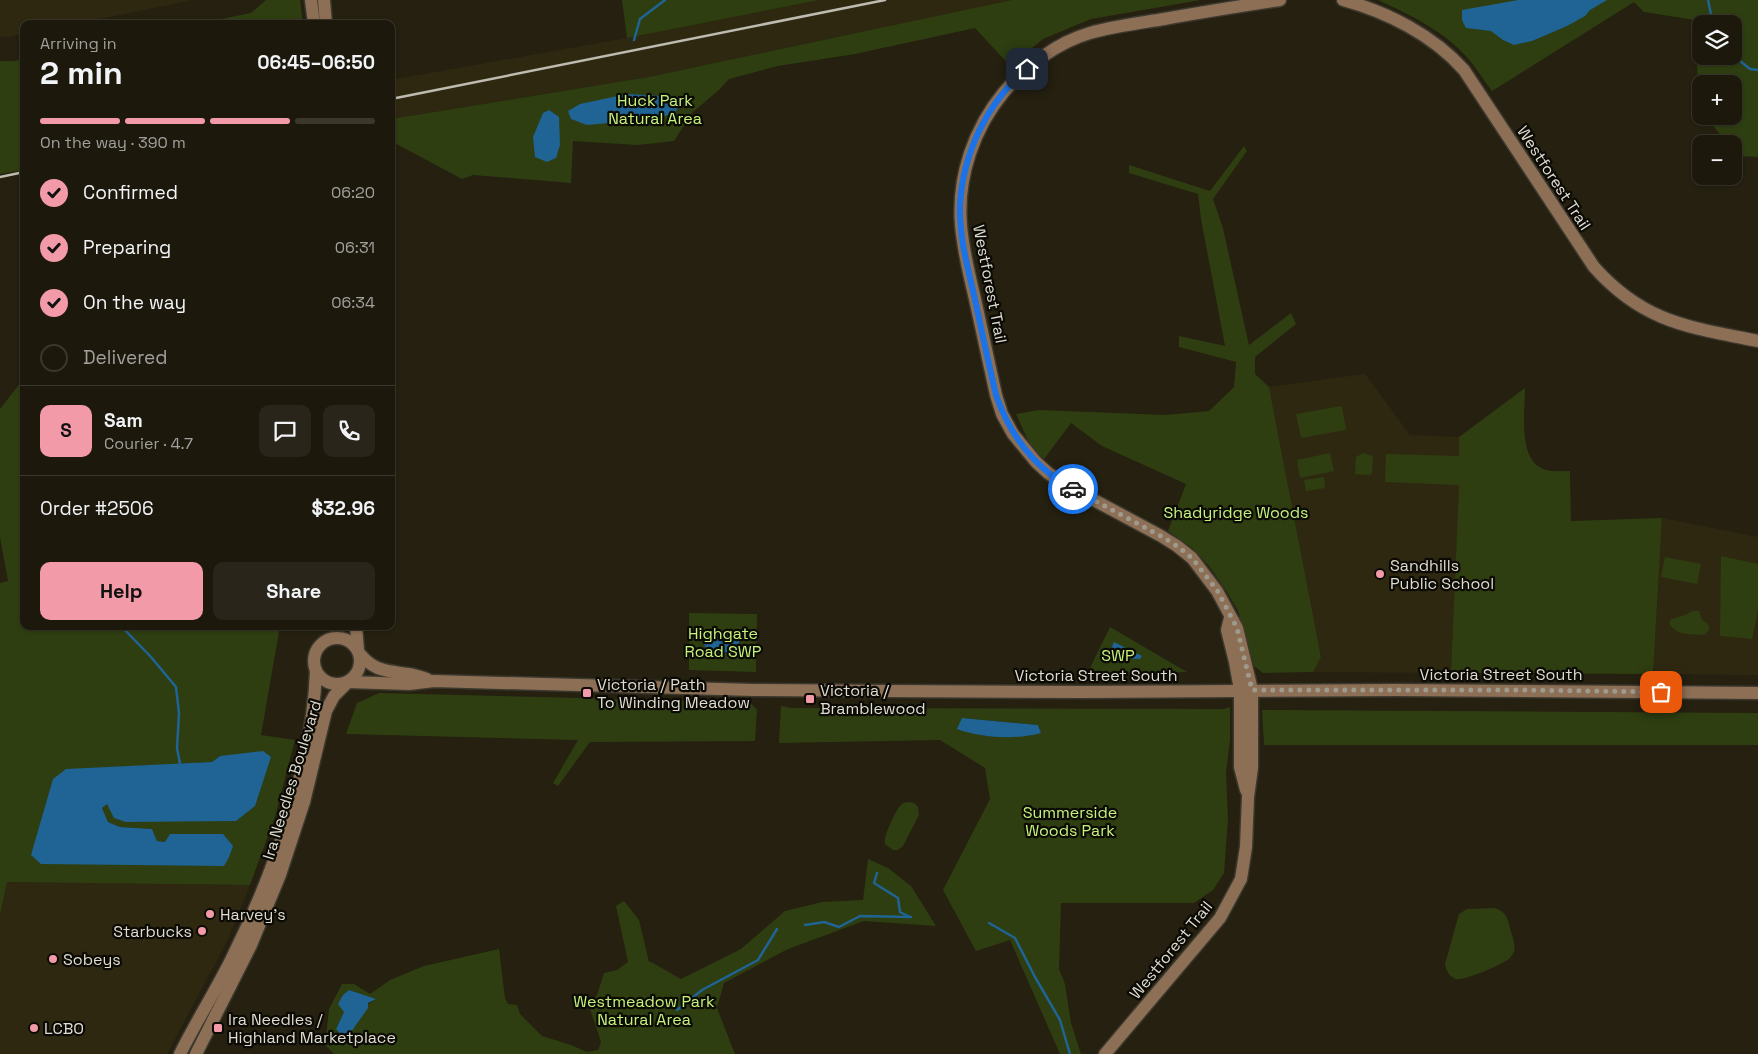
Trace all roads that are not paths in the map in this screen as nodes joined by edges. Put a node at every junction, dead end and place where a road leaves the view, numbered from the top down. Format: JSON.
{"nodes":[{"id":1,"x":311,"y":0,"type":"edge"},
{"id":2,"x":324,"y":0,"type":"edge"},
{"id":3,"x":1280,"y":0,"type":"edge"},
{"id":4,"x":1343,"y":0,"type":"edge"},
{"id":5,"x":314,"y":20,"type":"edge"},
{"id":6,"x":326,"y":20,"type":"edge"},
{"id":7,"x":1758,"y":341,"type":"edge"},
{"id":8,"x":334,"y":630,"type":"edge"},
{"id":9,"x":356,"y":630,"type":"edge"},
{"id":10,"x":325,"y":640,"type":"junction"},
{"id":11,"x":359,"y":652,"type":"junction"},
{"id":12,"x":316,"y":670,"type":"junction"},
{"id":13,"x":434,"y":681,"type":"junction"},
{"id":14,"x":348,"y":682,"type":"junction"},
{"id":15,"x":1246,"y":690,"type":"junction"},
{"id":16,"x":1758,"y":693,"type":"edge"},
{"id":17,"x":180,"y":1054,"type":"edge"},
{"id":18,"x":196,"y":1054,"type":"edge"},
{"id":19,"x":1105,"y":1054,"type":"edge"}],
"edges":[{"from":1,"to":5,"type":"main road"},
{"from":2,"to":6,"type":"main road"},
{"from":3,"to":15,"type":"main road","name":"Westforest Trail"},
{"from":4,"to":7,"type":"main road","name":"Westforest Trail"},
{"from":8,"to":10,"type":"main road"},
{"from":9,"to":11,"type":"main road"},
{"from":10,"to":11,"type":"main road"},
{"from":10,"to":12,"type":"main road"},
{"from":11,"to":13,"type":"main road","name":"Victoria Street South"},
{"from":11,"to":14,"type":"main road"},
{"from":12,"to":14,"type":"main road"},
{"from":12,"to":17,"type":"main road","name":"Ira Needles Boulevard"},
{"from":13,"to":14,"type":"main road","name":"Victoria Street South"},
{"from":13,"to":15,"type":"main road","name":"Victoria Street South"},
{"from":14,"to":18,"type":"main road","name":"Ira Needles Boulevard"},
{"from":15,"to":16,"type":"main road","name":"Victoria Street South"},
{"from":15,"to":19,"type":"main road","name":"Westforest Trail"}]}
